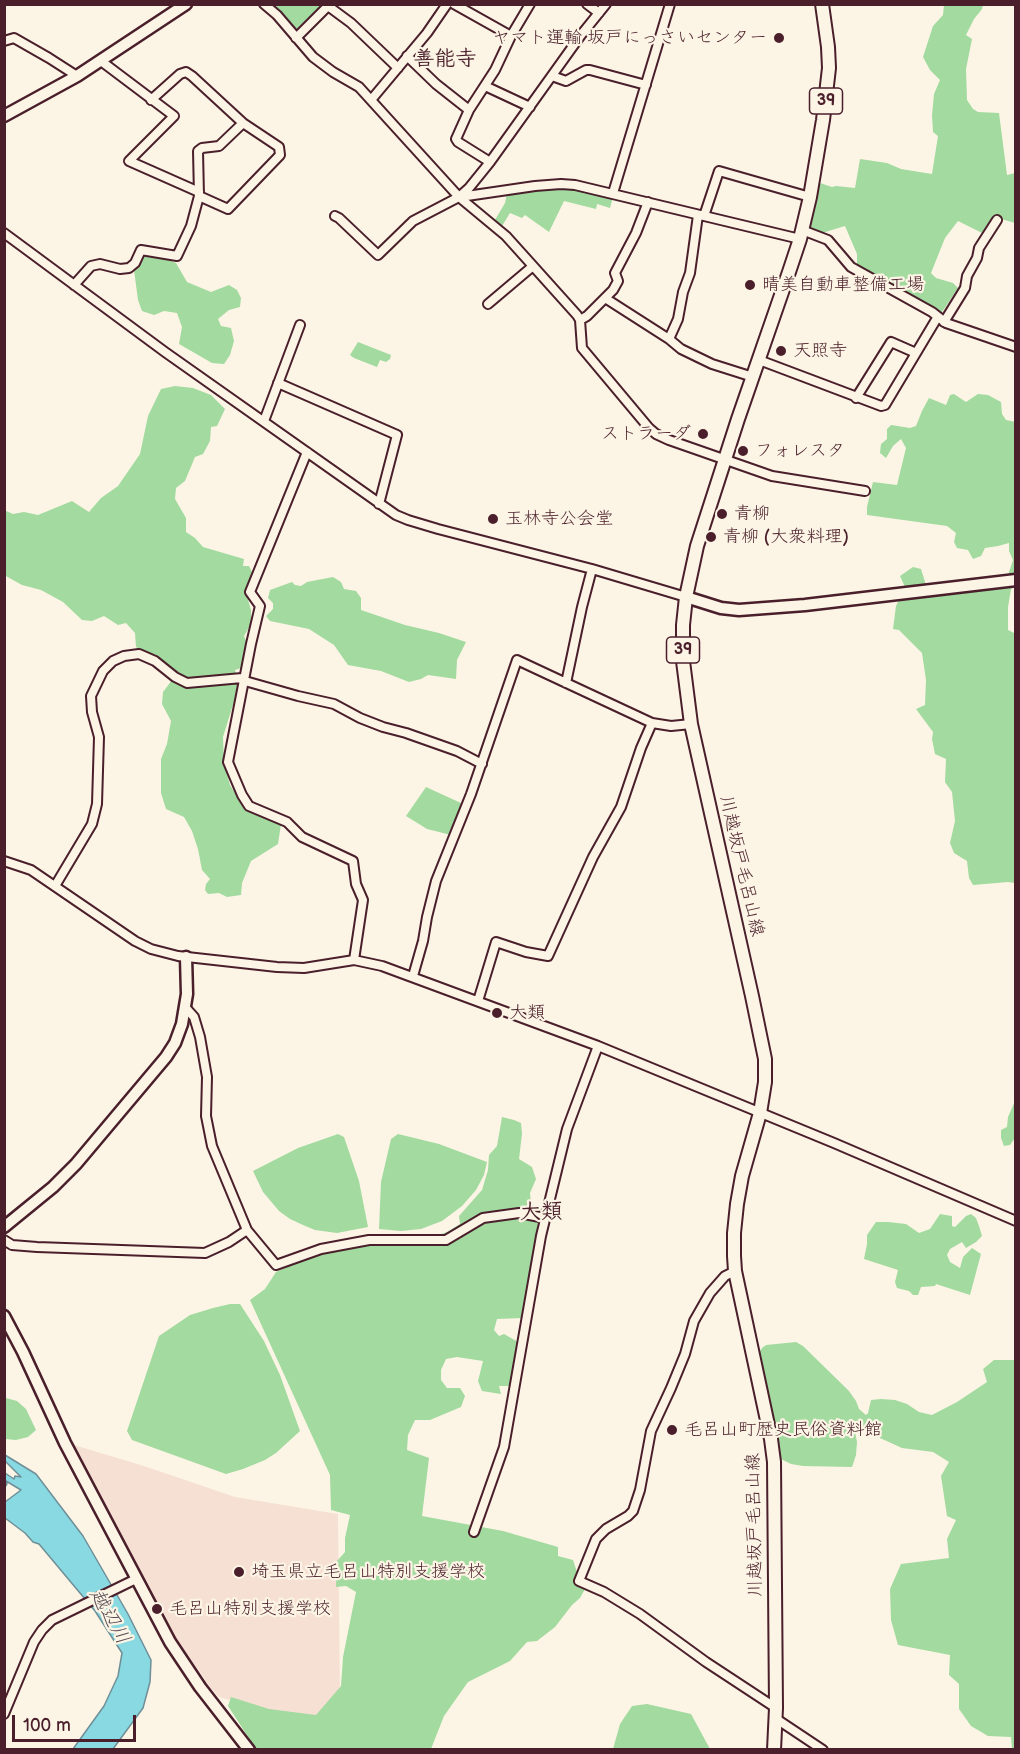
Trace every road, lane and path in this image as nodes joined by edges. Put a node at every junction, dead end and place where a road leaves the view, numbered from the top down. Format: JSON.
{"nodes":[{"id":1,"x":186,"y":4,"type":"edge"},
{"id":2,"x":264,"y":4,"type":"edge"},
{"id":3,"x":447,"y":4,"type":"edge"},
{"id":4,"x":454,"y":4,"type":"edge"},
{"id":5,"x":530,"y":4,"type":"edge"},
{"id":6,"x":587,"y":4,"type":"edge"},
{"id":7,"x":606,"y":4,"type":"edge"},
{"id":8,"x":670,"y":4,"type":"edge"},
{"id":9,"x":822,"y":4,"type":"edge"},
{"id":10,"x":599,"y":13,"type":"junction"},
{"id":11,"x":511,"y":36,"type":"junction"},
{"id":12,"x":296,"y":38,"type":"junction"},
{"id":13,"x":4,"y":41,"type":"edge"},
{"id":14,"x":407,"y":56,"type":"junction"},
{"id":15,"x":101,"y":61,"type":"junction"},
{"id":16,"x":398,"y":68,"type":"junction"},
{"id":17,"x":76,"y":76,"type":"junction"},
{"id":18,"x":552,"y":76,"type":"junction"},
{"id":19,"x":646,"y":85,"type":"junction"},
{"id":20,"x":485,"y":86,"type":"junction"},
{"id":21,"x":151,"y":100,"type":"junction"},
{"id":22,"x":371,"y":100,"type":"junction"},
{"id":23,"x":530,"y":107,"type":"junction"},
{"id":24,"x":469,"y":110,"type":"junction"},
{"id":25,"x":4,"y":116,"type":"edge"},
{"id":26,"x":243,"y":123,"type":"junction"},
{"id":27,"x":490,"y":162,"type":"junction"},
{"id":28,"x":613,"y":193,"type":"junction"},
{"id":29,"x":199,"y":194,"type":"junction"},
{"id":30,"x":459,"y":197,"type":"junction"},
{"id":31,"x":810,"y":197,"type":"junction"},
{"id":32,"x":648,"y":202,"type":"junction"},
{"id":33,"x":701,"y":215,"type":"junction"},
{"id":34,"x":335,"y":216,"type":"dead end"},
{"id":35,"x":997,"y":220,"type":"dead end"},
{"id":36,"x":4,"y":233,"type":"edge"},
{"id":37,"x":801,"y":234,"type":"junction"},
{"id":38,"x":533,"y":266,"type":"junction"},
{"id":39,"x":74,"y":285,"type":"junction"},
{"id":40,"x":605,"y":298,"type":"junction"},
{"id":41,"x":488,"y":304,"type":"dead end"},
{"id":42,"x":580,"y":320,"type":"junction"},
{"id":43,"x":941,"y":320,"type":"junction"},
{"id":44,"x":300,"y":325,"type":"dead end"},
{"id":45,"x":669,"y":339,"type":"junction"},
{"id":46,"x":1016,"y":347,"type":"edge"},
{"id":47,"x":916,"y":353,"type":"junction"},
{"id":48,"x":759,"y":360,"type":"junction"},
{"id":49,"x":753,"y":377,"type":"junction"},
{"id":50,"x":278,"y":383,"type":"junction"},
{"id":51,"x":856,"y":398,"type":"junction"},
{"id":52,"x":264,"y":421,"type":"junction"},
{"id":53,"x":307,"y":452,"type":"junction"},
{"id":54,"x":724,"y":460,"type":"junction"},
{"id":55,"x":865,"y":491,"type":"dead end"},
{"id":56,"x":379,"y":504,"type":"junction"},
{"id":57,"x":592,"y":569,"type":"junction"},
{"id":58,"x":1016,"y":580,"type":"edge"},
{"id":59,"x":686,"y":597,"type":"junction"},
{"id":60,"x":245,"y":681,"type":"junction"},
{"id":61,"x":566,"y":683,"type":"junction"},
{"id":62,"x":652,"y":723,"type":"junction"},
{"id":63,"x":691,"y":724,"type":"junction"},
{"id":64,"x":482,"y":764,"type":"junction"},
{"id":65,"x":4,"y":861,"type":"edge"},
{"id":66,"x":56,"y":886,"type":"junction"},
{"id":67,"x":186,"y":957,"type":"junction"},
{"id":68,"x":354,"y":960,"type":"junction"},
{"id":69,"x":412,"y":976,"type":"junction"},
{"id":70,"x":478,"y":1001,"type":"junction"},
{"id":71,"x":185,"y":1007,"type":"junction"},
{"id":72,"x":598,"y":1046,"type":"junction"},
{"id":73,"x":760,"y":1113,"type":"junction"},
{"id":74,"x":545,"y":1218,"type":"junction"},
{"id":75,"x":1016,"y":1221,"type":"edge"},
{"id":76,"x":4,"y":1227,"type":"edge"},
{"id":77,"x":247,"y":1230,"type":"junction"},
{"id":78,"x":4,"y":1240,"type":"edge"},
{"id":79,"x":735,"y":1271,"type":"junction"},
{"id":80,"x":4,"y":1316,"type":"edge"},
{"id":81,"x":474,"y":1532,"type":"dead end"},
{"id":82,"x":136,"y":1579,"type":"junction"},
{"id":83,"x":7,"y":1699,"type":"edge"},
{"id":84,"x":775,"y":1713,"type":"junction"},
{"id":85,"x":4,"y":1714,"type":"edge"},
{"id":86,"x":249,"y":1749,"type":"edge"},
{"id":87,"x":774,"y":1749,"type":"edge"},
{"id":88,"x":823,"y":1749,"type":"edge"}],
"edges":[{"from":1,"to":15,"type":"street"},
{"from":2,"to":12,"type":"street"},
{"from":3,"to":14,"type":"street"},
{"from":4,"to":11,"type":"street"},
{"from":5,"to":11,"type":"street"},
{"from":6,"to":10,"type":"street"},
{"from":7,"to":10,"type":"street"},
{"from":8,"to":19,"type":"street"},
{"from":9,"to":31,"type":"main road","name":"川越坂戸毛呂山線","number":"39"},
{"from":10,"to":18,"type":"street"},
{"from":11,"to":20,"type":"street"},
{"from":12,"to":16,"type":"street"},
{"from":12,"to":22,"type":"street"},
{"from":13,"to":17,"type":"street"},
{"from":14,"to":16,"type":"street"},
{"from":14,"to":24,"type":"street"},
{"from":15,"to":17,"type":"street"},
{"from":15,"to":21,"type":"street"},
{"from":16,"to":22,"type":"street"},
{"from":17,"to":25,"type":"street"},
{"from":18,"to":19,"type":"street"},
{"from":18,"to":23,"type":"street"},
{"from":19,"to":28,"type":"street"},
{"from":20,"to":23,"type":"street"},
{"from":20,"to":24,"type":"street"},
{"from":21,"to":26,"type":"street"},
{"from":21,"to":29,"type":"street"},
{"from":22,"to":30,"type":"street"},
{"from":23,"to":27,"type":"street"},
{"from":24,"to":27,"type":"street"},
{"from":26,"to":29,"type":"street"},
{"from":26,"to":29,"type":"street"},
{"from":27,"to":30,"type":"street"},
{"from":28,"to":30,"type":"street"},
{"from":28,"to":32,"type":"street"},
{"from":29,"to":39,"type":"street"},
{"from":30,"to":34,"type":"street"},
{"from":30,"to":38,"type":"street"},
{"from":31,"to":33,"type":"street"},
{"from":31,"to":37,"type":"main road","name":"川越坂戸毛呂山線","number":"39"},
{"from":32,"to":33,"type":"street"},
{"from":32,"to":40,"type":"street"},
{"from":33,"to":37,"type":"street"},
{"from":33,"to":45,"type":"street"},
{"from":35,"to":43,"type":"street"},
{"from":36,"to":39,"type":"street"},
{"from":37,"to":43,"type":"street"},
{"from":37,"to":48,"type":"main road","name":"川越坂戸毛呂山線","number":"39"},
{"from":38,"to":41,"type":"street"},
{"from":38,"to":42,"type":"street"},
{"from":39,"to":52,"type":"street"},
{"from":40,"to":42,"type":"street"},
{"from":40,"to":45,"type":"street"},
{"from":42,"to":54,"type":"street"},
{"from":43,"to":46,"type":"street"},
{"from":43,"to":47,"type":"street"},
{"from":44,"to":50,"type":"street"},
{"from":45,"to":49,"type":"street"},
{"from":47,"to":51,"type":"street"},
{"from":47,"to":51,"type":"street"},
{"from":48,"to":49,"type":"main road","name":"川越坂戸毛呂山線","number":"39"},
{"from":48,"to":51,"type":"street"},
{"from":49,"to":54,"type":"main road","name":"川越坂戸毛呂山線","number":"39"},
{"from":50,"to":52,"type":"street"},
{"from":50,"to":56,"type":"street"},
{"from":52,"to":53,"type":"street"},
{"from":53,"to":56,"type":"street"},
{"from":53,"to":60,"type":"street"},
{"from":54,"to":55,"type":"street"},
{"from":54,"to":59,"type":"main road","name":"川越坂戸毛呂山線","number":"39"},
{"from":56,"to":57,"type":"street"},
{"from":57,"to":59,"type":"street"},
{"from":57,"to":61,"type":"street"},
{"from":58,"to":59,"type":"street"},
{"from":59,"to":63,"type":"main road","name":"川越坂戸毛呂山線","number":"39"},
{"from":60,"to":64,"type":"street"},
{"from":60,"to":66,"type":"street"},
{"from":60,"to":68,"type":"street"},
{"from":61,"to":62,"type":"street"},
{"from":61,"to":64,"type":"street"},
{"from":62,"to":63,"type":"street"},
{"from":62,"to":70,"type":"street"},
{"from":63,"to":73,"type":"main road","name":"川越坂戸毛呂山線","number":"39"},
{"from":64,"to":69,"type":"street"},
{"from":65,"to":66,"type":"street"},
{"from":66,"to":67,"type":"street"},
{"from":67,"to":68,"type":"street"},
{"from":67,"to":71,"type":"street"},
{"from":68,"to":69,"type":"street"},
{"from":69,"to":70,"type":"street"},
{"from":70,"to":72,"type":"street"},
{"from":71,"to":76,"type":"street"},
{"from":71,"to":77,"type":"street"},
{"from":72,"to":73,"type":"street"},
{"from":72,"to":74,"type":"street"},
{"from":73,"to":75,"type":"street"},
{"from":73,"to":79,"type":"main road","name":"川越坂戸毛呂山線","number":"39"},
{"from":74,"to":77,"type":"street"},
{"from":74,"to":81,"type":"street"},
{"from":77,"to":78,"type":"street"},
{"from":79,"to":84,"type":"main road","name":"川越坂戸毛呂山線","number":"39"},
{"from":79,"to":84,"type":"street"},
{"from":80,"to":82,"type":"street"},
{"from":82,"to":83,"type":"street"},
{"from":82,"to":86,"type":"street"},
{"from":83,"to":85,"type":"street"},
{"from":84,"to":87,"type":"main road","name":"川越坂戸毛呂山線","number":"39"},
{"from":84,"to":88,"type":"street"}]}
